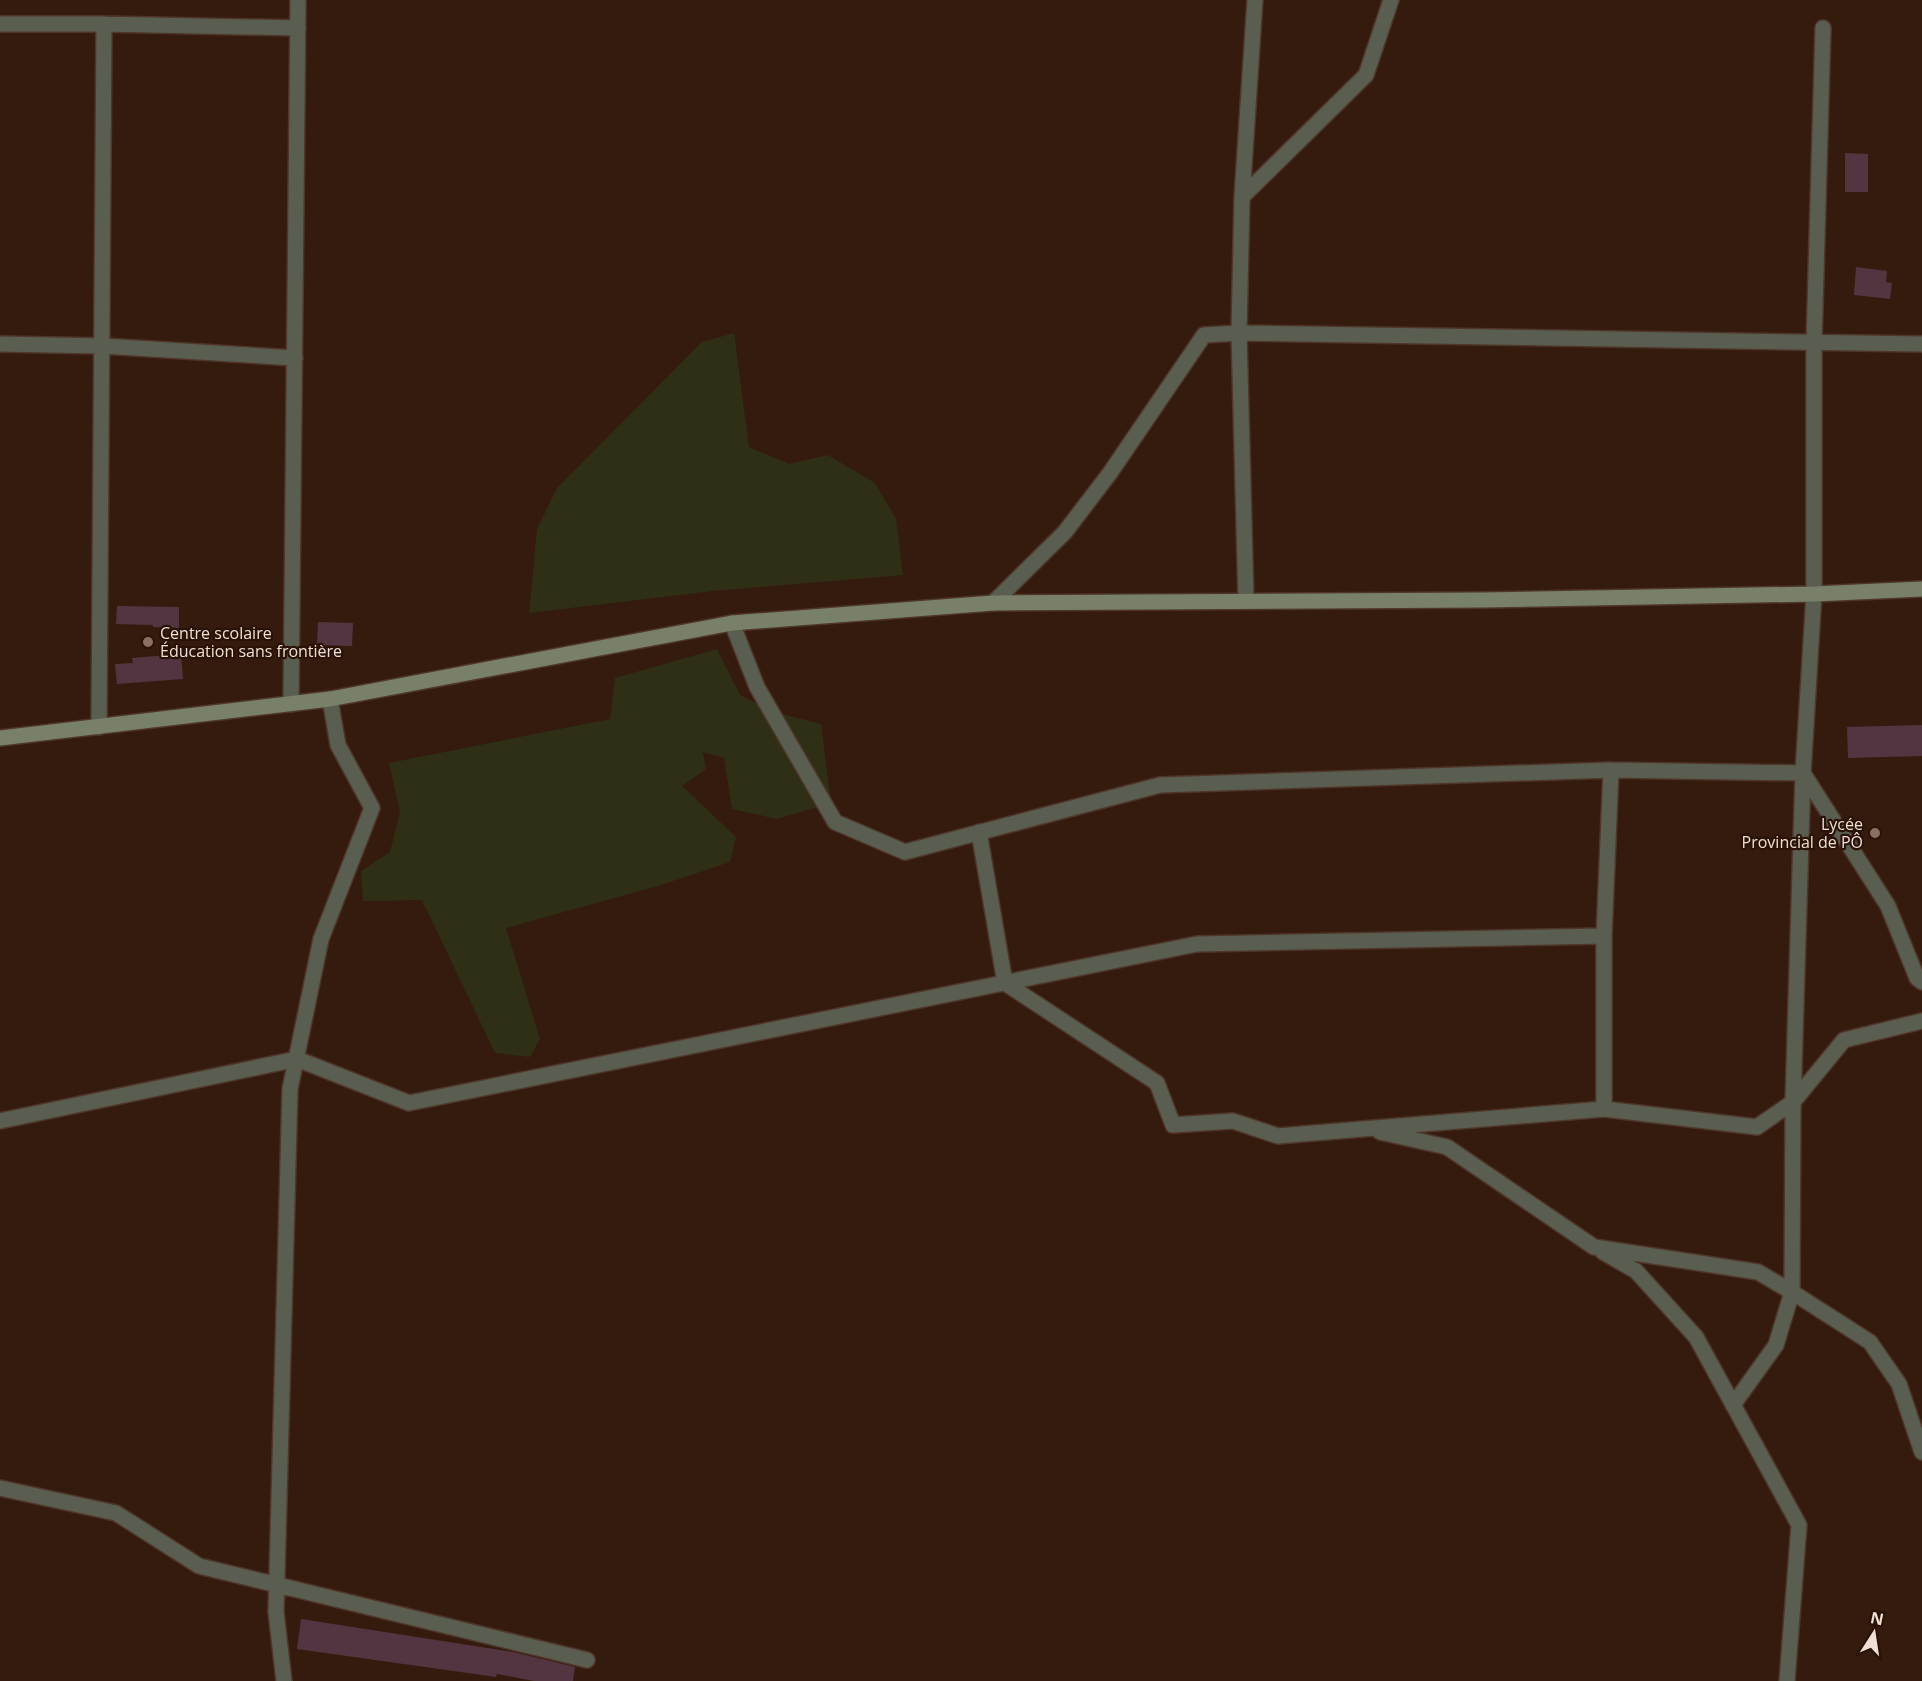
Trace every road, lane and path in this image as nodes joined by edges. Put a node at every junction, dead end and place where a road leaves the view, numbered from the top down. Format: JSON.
{"nodes":[{"id":1,"x":298,"y":0,"type":"edge"},
{"id":2,"x":1255,"y":0,"type":"edge"},
{"id":3,"x":1391,"y":0,"type":"edge"},
{"id":4,"x":0,"y":24,"type":"edge"},
{"id":5,"x":104,"y":24,"type":"junction"},
{"id":6,"x":298,"y":28,"type":"junction"},
{"id":7,"x":1823,"y":28,"type":"dead end"},
{"id":8,"x":1242,"y":197,"type":"junction"},
{"id":9,"x":1239,"y":333,"type":"junction"},
{"id":10,"x":1814,"y":343,"type":"junction"},
{"id":11,"x":0,"y":344,"type":"edge"},
{"id":12,"x":1922,"y":344,"type":"edge"},
{"id":13,"x":103,"y":346,"type":"junction"},
{"id":14,"x":295,"y":358,"type":"junction"},
{"id":15,"x":1922,"y":589,"type":"edge"},
{"id":16,"x":1814,"y":594,"type":"junction"},
{"id":17,"x":1245,"y":601,"type":"junction"},
{"id":18,"x":993,"y":603,"type":"junction"},
{"id":19,"x":732,"y":623,"type":"junction"},
{"id":20,"x":330,"y":699,"type":"junction"},
{"id":21,"x":291,"y":704,"type":"junction"},
{"id":22,"x":99,"y":727,"type":"junction"},
{"id":23,"x":0,"y":738,"type":"edge"},
{"id":24,"x":1611,"y":770,"type":"junction"},
{"id":25,"x":1803,"y":773,"type":"junction"},
{"id":26,"x":979,"y":832,"type":"junction"},
{"id":27,"x":1604,"y":936,"type":"junction"},
{"id":28,"x":1922,"y":982,"type":"edge"},
{"id":29,"x":1005,"y":983,"type":"junction"},
{"id":30,"x":1922,"y":1021,"type":"edge"},
{"id":31,"x":297,"y":1059,"type":"junction"},
{"id":32,"x":1793,"y":1102,"type":"junction"},
{"id":33,"x":1604,"y":1109,"type":"junction"},
{"id":34,"x":0,"y":1120,"type":"edge"},
{"id":35,"x":1365,"y":1129,"type":"junction"},
{"id":36,"x":1594,"y":1247,"type":"junction"},
{"id":37,"x":1792,"y":1292,"type":"junction"},
{"id":38,"x":1733,"y":1405,"type":"junction"},
{"id":39,"x":1922,"y":1452,"type":"edge"},
{"id":40,"x":0,"y":1488,"type":"edge"},
{"id":41,"x":277,"y":1585,"type":"junction"},
{"id":42,"x":587,"y":1660,"type":"dead end"},
{"id":43,"x":284,"y":1681,"type":"edge"},
{"id":44,"x":1787,"y":1681,"type":"edge"}],
"edges":[{"from":1,"to":6,"type":"street"},
{"from":2,"to":8,"type":"street"},
{"from":3,"to":8,"type":"street"},
{"from":4,"to":5,"type":"street"},
{"from":5,"to":6,"type":"street"},
{"from":5,"to":13,"type":"street"},
{"from":6,"to":14,"type":"street"},
{"from":7,"to":10,"type":"street"},
{"from":8,"to":9,"type":"street"},
{"from":9,"to":10,"type":"street"},
{"from":9,"to":17,"type":"street"},
{"from":9,"to":18,"type":"street"},
{"from":10,"to":12,"type":"street"},
{"from":10,"to":16,"type":"street"},
{"from":11,"to":13,"type":"street"},
{"from":13,"to":14,"type":"street"},
{"from":13,"to":22,"type":"street"},
{"from":14,"to":21,"type":"street"},
{"from":15,"to":16,"type":"main road"},
{"from":16,"to":17,"type":"main road"},
{"from":16,"to":25,"type":"street"},
{"from":17,"to":18,"type":"main road"},
{"from":18,"to":19,"type":"main road"},
{"from":19,"to":20,"type":"main road"},
{"from":19,"to":26,"type":"street"},
{"from":20,"to":21,"type":"main road"},
{"from":20,"to":31,"type":"street"},
{"from":21,"to":22,"type":"main road"},
{"from":22,"to":23,"type":"main road"},
{"from":24,"to":25,"type":"street"},
{"from":24,"to":26,"type":"street"},
{"from":24,"to":27,"type":"street"},
{"from":25,"to":28,"type":"street"},
{"from":25,"to":32,"type":"street"},
{"from":26,"to":29,"type":"street"},
{"from":27,"to":29,"type":"street"},
{"from":27,"to":33,"type":"street"},
{"from":29,"to":31,"type":"street"},
{"from":29,"to":35,"type":"street"},
{"from":30,"to":32,"type":"street"},
{"from":31,"to":34,"type":"street"},
{"from":31,"to":41,"type":"street"},
{"from":32,"to":33,"type":"street"},
{"from":32,"to":37,"type":"street"},
{"from":33,"to":35,"type":"street"},
{"from":35,"to":36,"type":"street"},
{"from":36,"to":37,"type":"street"},
{"from":36,"to":38,"type":"street"},
{"from":37,"to":38,"type":"street"},
{"from":37,"to":39,"type":"street"},
{"from":38,"to":44,"type":"street"},
{"from":40,"to":41,"type":"street"},
{"from":41,"to":42,"type":"street"},
{"from":41,"to":43,"type":"street"}]}
